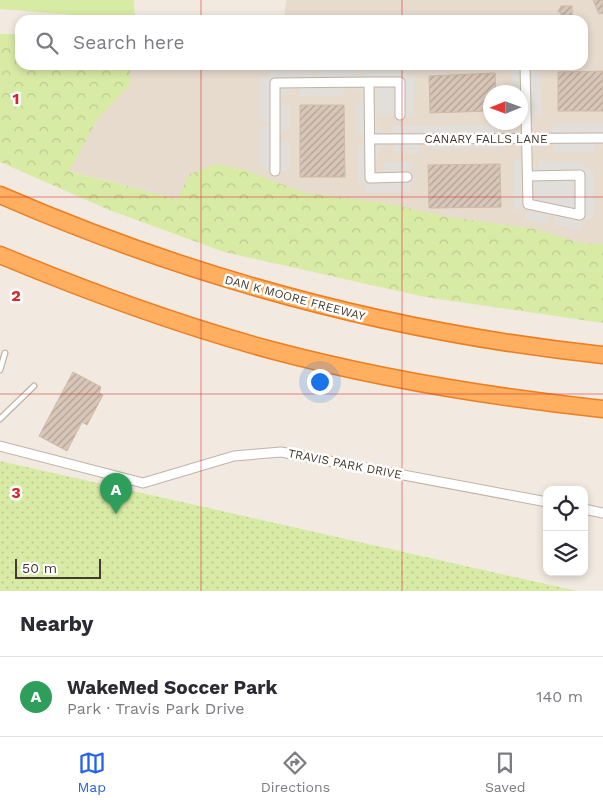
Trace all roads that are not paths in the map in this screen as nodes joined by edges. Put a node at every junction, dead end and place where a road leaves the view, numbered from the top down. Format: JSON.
{"nodes":[{"id":1,"x":525,"y":70,"type":"edge"},
{"id":2,"x":369,"y":82,"type":"junction"},
{"id":3,"x":400,"y":115,"type":"dead end"},
{"id":4,"x":603,"y":138,"type":"edge"},
{"id":5,"x":370,"y":139,"type":"junction"},
{"id":6,"x":528,"y":139,"type":"junction"},
{"id":7,"x":275,"y":171,"type":"dead end"},
{"id":8,"x":528,"y":176,"type":"junction"},
{"id":9,"x":407,"y":177,"type":"dead end"},
{"id":10,"x":0,"y":195,"type":"edge"},
{"id":11,"x":0,"y":255,"type":"edge"},
{"id":12,"x":5,"y":353,"type":"dead end"},
{"id":13,"x":603,"y":355,"type":"edge"},
{"id":14,"x":0,"y":370,"type":"edge"},
{"id":15,"x":34,"y":386,"type":"dead end"},
{"id":16,"x":603,"y":409,"type":"edge"},
{"id":17,"x":0,"y":419,"type":"edge"},
{"id":18,"x":0,"y":446,"type":"edge"},
{"id":19,"x":543,"y":501,"type":"edge"},
{"id":20,"x":588,"y":510,"type":"edge"},
{"id":21,"x":603,"y":513,"type":"edge"}],
"edges":[{"from":1,"to":6,"type":"street"},
{"from":2,"to":3,"type":"street"},
{"from":2,"to":5,"type":"street"},
{"from":2,"to":7,"type":"street"},
{"from":4,"to":6,"type":"street","name":"CANARY FALLS LANE"},
{"from":5,"to":6,"type":"street","name":"CANARY FALLS LANE"},
{"from":5,"to":9,"type":"street"},
{"from":6,"to":8,"type":"street"},
{"from":8,"to":8,"type":"street"},
{"from":10,"to":13,"type":"highway","name":"DAN K MOORE FREEWAY"},
{"from":11,"to":16,"type":"highway"},
{"from":12,"to":14,"type":"lane"},
{"from":15,"to":17,"type":"lane"},
{"from":18,"to":19,"type":"street","name":"TRAVIS PARK DRIVE"},
{"from":20,"to":21,"type":"street"}]}
